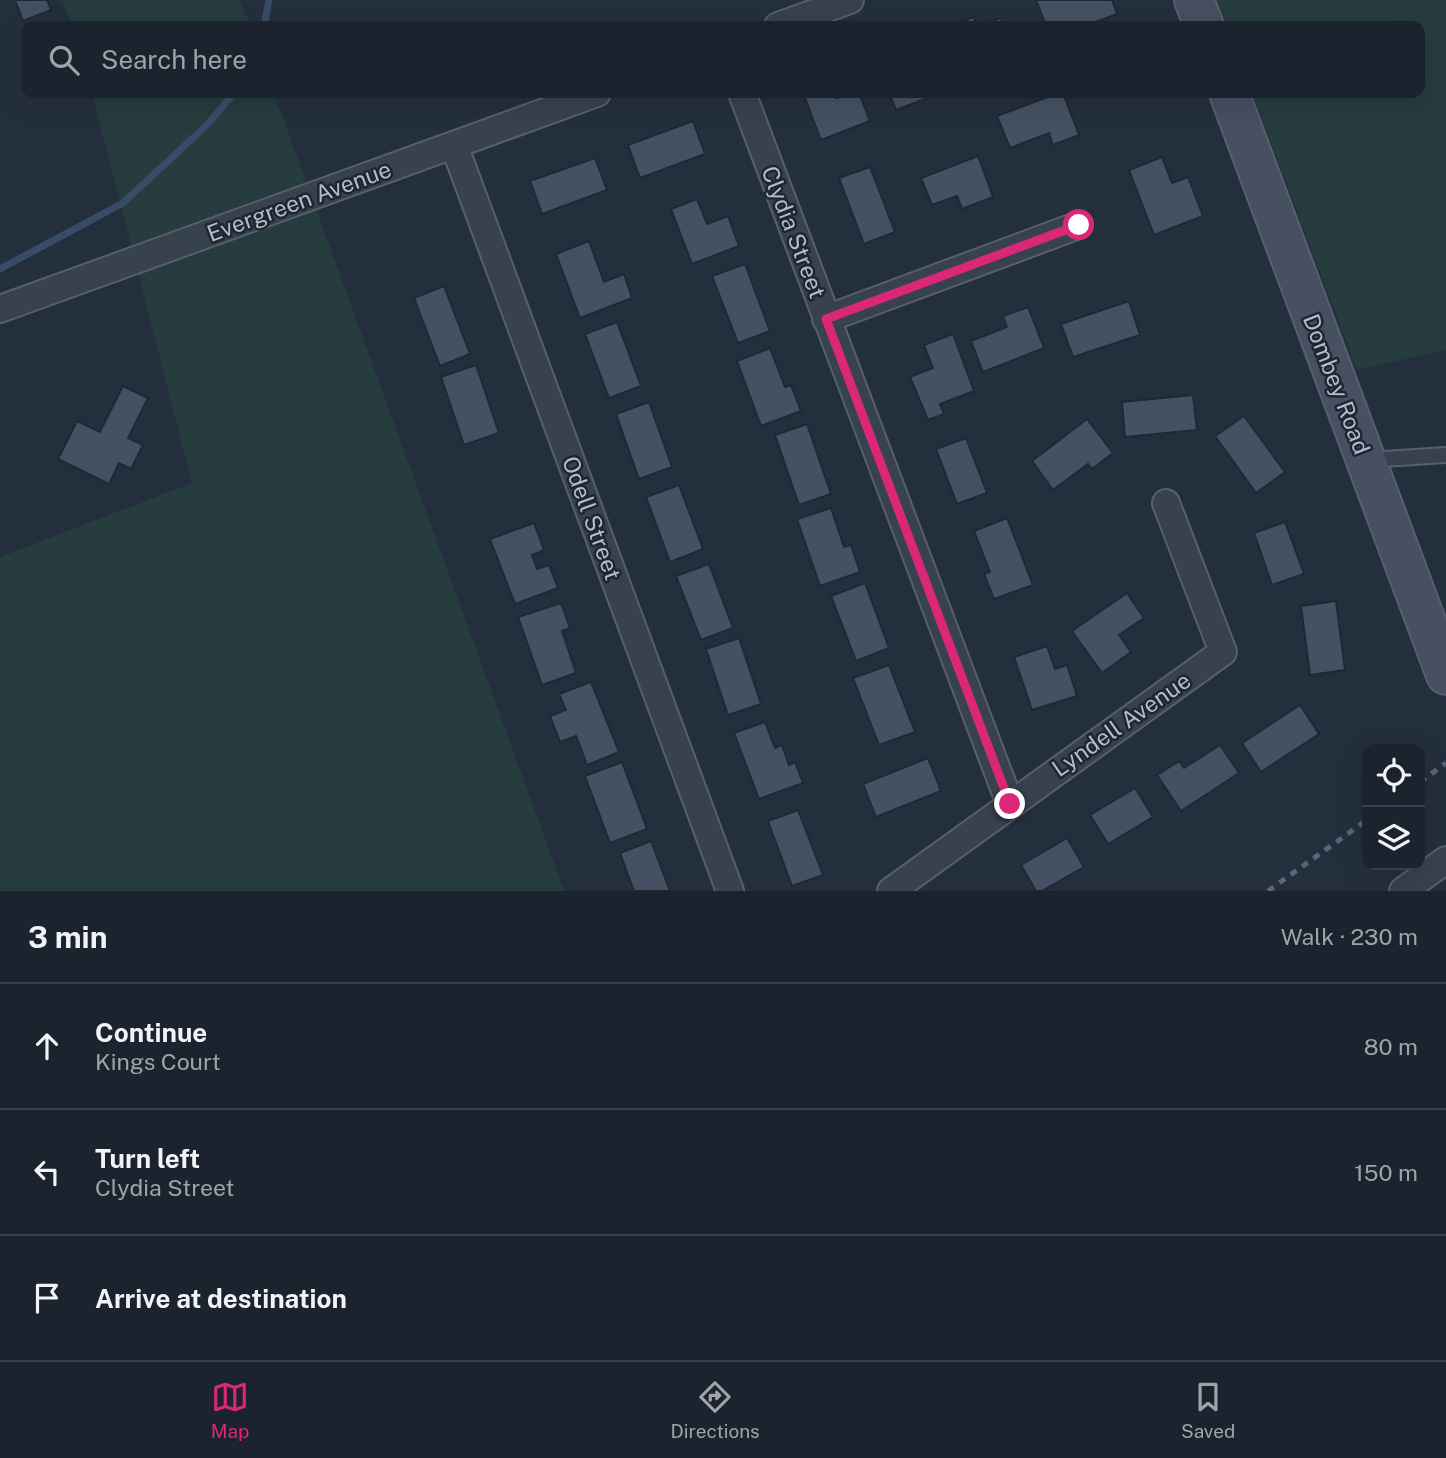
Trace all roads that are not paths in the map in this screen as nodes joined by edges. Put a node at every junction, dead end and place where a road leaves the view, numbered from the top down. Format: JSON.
{"nodes":[{"id":1,"x":850,"y":0,"type":"edge"},
{"id":2,"x":1194,"y":0,"type":"edge"},
{"id":3,"x":792,"y":21,"type":"edge"},
{"id":4,"x":1202,"y":21,"type":"edge"},
{"id":5,"x":583,"y":98,"type":"edge"},
{"id":6,"x":744,"y":98,"type":"edge"},
{"id":7,"x":1230,"y":98,"type":"edge"},
{"id":8,"x":454,"y":145,"type":"junction"},
{"id":9,"x":1079,"y":225,"type":"dead end"},
{"id":10,"x":0,"y":309,"type":"edge"},
{"id":11,"x":826,"y":319,"type":"junction"},
{"id":12,"x":1446,"y":455,"type":"edge"},
{"id":13,"x":1366,"y":460,"type":"junction"},
{"id":14,"x":1166,"y":503,"type":"dead end"},
{"id":15,"x":1446,"y":675,"type":"edge"},
{"id":16,"x":1010,"y":804,"type":"junction"},
{"id":17,"x":1446,"y":860,"type":"edge"},
{"id":18,"x":730,"y":891,"type":"edge"},
{"id":19,"x":891,"y":891,"type":"edge"},
{"id":20,"x":1403,"y":891,"type":"edge"}],
"edges":[{"from":1,"to":3,"type":"street"},
{"from":2,"to":4,"type":"street"},
{"from":5,"to":8,"type":"street","name":"Evergreen Avenue"},
{"from":6,"to":11,"type":"street","name":"Clydia Street"},
{"from":7,"to":13,"type":"street","name":"Dombey Road"},
{"from":8,"to":10,"type":"street","name":"Evergreen Avenue"},
{"from":8,"to":18,"type":"street","name":"Odell Street"},
{"from":9,"to":11,"type":"street"},
{"from":11,"to":16,"type":"street","name":"Clydia Street"},
{"from":12,"to":13,"type":"lane"},
{"from":13,"to":15,"type":"street","name":"Dombey Road"},
{"from":14,"to":16,"type":"street","name":"Lyndell Avenue"},
{"from":16,"to":19,"type":"street","name":"Lyndell Avenue"},
{"from":17,"to":20,"type":"street"}]}
